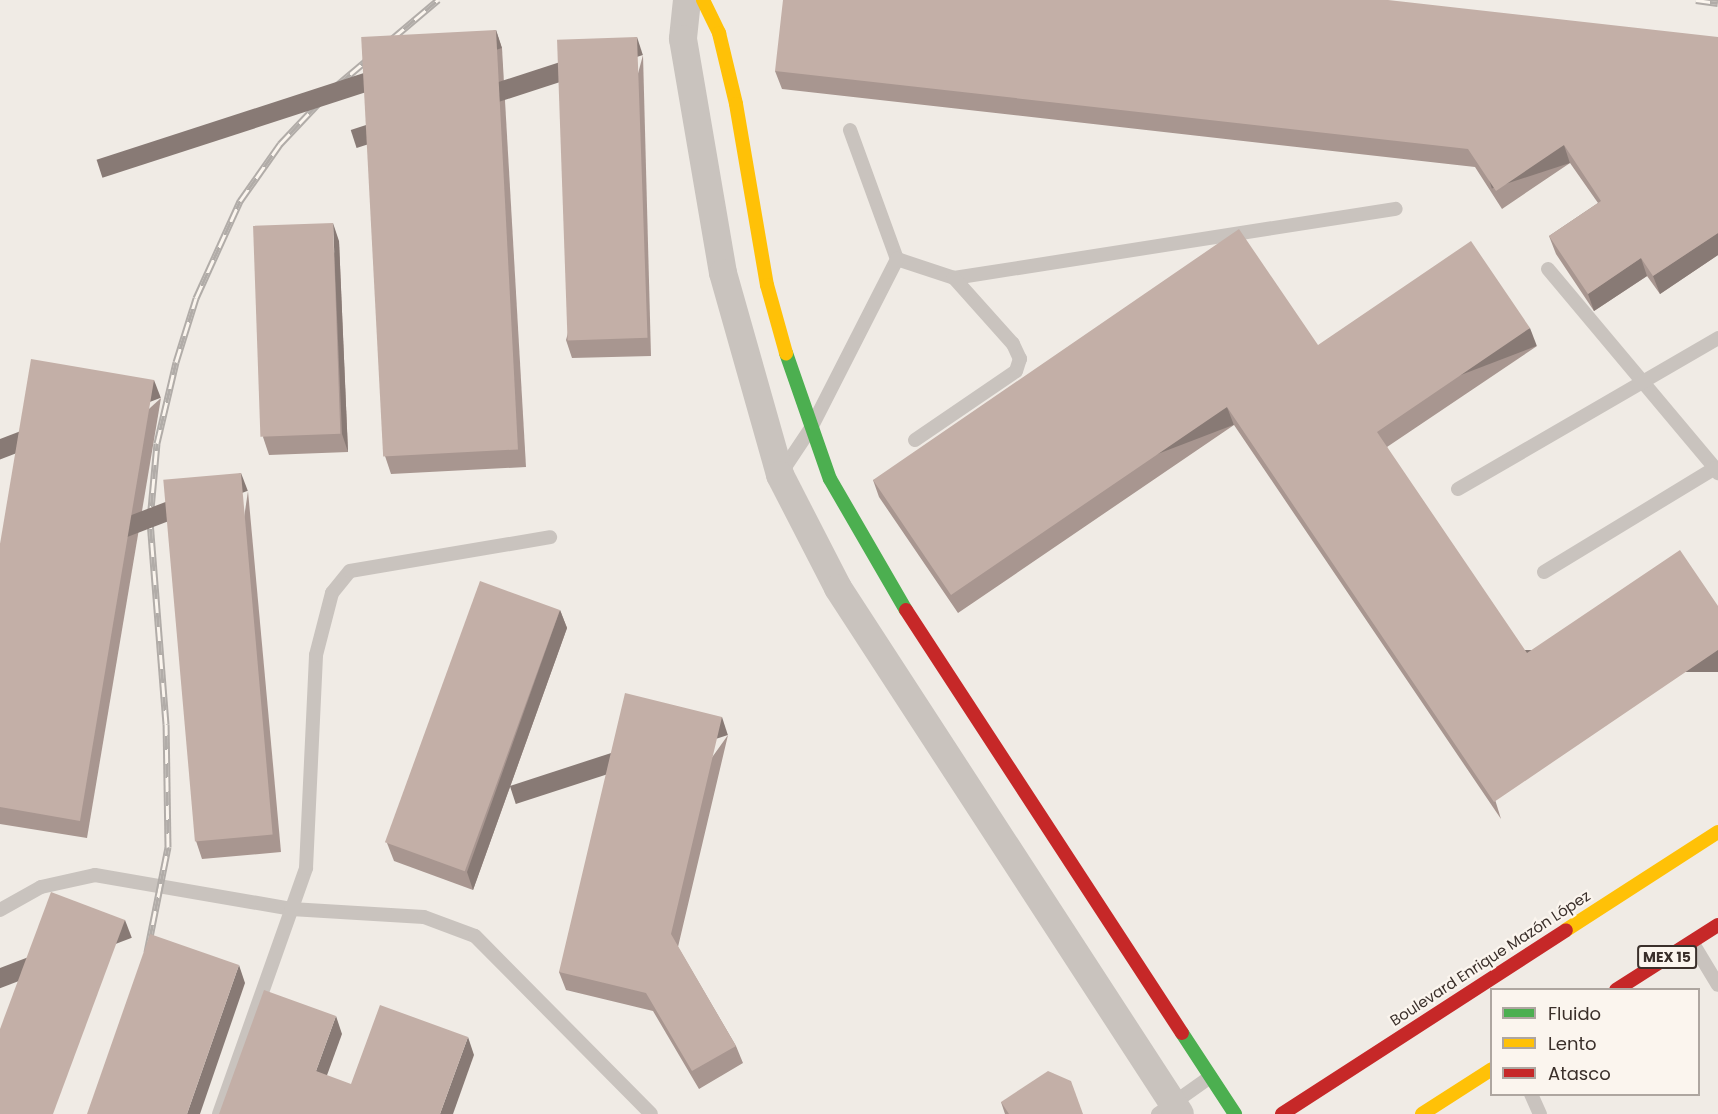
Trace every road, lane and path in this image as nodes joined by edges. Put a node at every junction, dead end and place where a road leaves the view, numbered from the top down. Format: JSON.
{"nodes":[{"id":1,"x":687,"y":0,"type":"edge"},
{"id":2,"x":703,"y":0,"type":"edge"},
{"id":3,"x":850,"y":130,"type":"dead end"},
{"id":4,"x":1396,"y":209,"type":"dead end"},
{"id":5,"x":897,"y":259,"type":"junction"},
{"id":6,"x":1548,"y":269,"type":"dead end"},
{"id":7,"x":954,"y":278,"type":"junction"},
{"id":8,"x":1718,"y":338,"type":"edge"},
{"id":9,"x":1644,"y":383,"type":"junction"},
{"id":10,"x":811,"y":428,"type":"junction"},
{"id":11,"x":915,"y":440,"type":"dead end"},
{"id":12,"x":1716,"y":470,"type":"edge"},
{"id":13,"x":780,"y":475,"type":"junction"},
{"id":14,"x":1458,"y":489,"type":"dead end"},
{"id":15,"x":550,"y":537,"type":"dead end"},
{"id":16,"x":1544,"y":572,"type":"dead end"},
{"id":17,"x":1718,"y":832,"type":"edge"},
{"id":18,"x":291,"y":909,"type":"junction"},
{"id":19,"x":0,"y":910,"type":"edge"},
{"id":20,"x":1718,"y":925,"type":"edge"},
{"id":21,"x":1692,"y":942,"type":"junction"},
{"id":22,"x":1718,"y":985,"type":"edge"},
{"id":23,"x":1619,"y":988,"type":"edge"},
{"id":24,"x":1490,"y":1070,"type":"edge"},
{"id":25,"x":1210,"y":1077,"type":"junction"},
{"id":26,"x":1531,"y":1096,"type":"edge"},
{"id":27,"x":1170,"y":1110,"type":"edge"},
{"id":28,"x":219,"y":1114,"type":"edge"},
{"id":29,"x":651,"y":1114,"type":"edge"},
{"id":30,"x":1235,"y":1114,"type":"edge"},
{"id":31,"x":1282,"y":1114,"type":"edge"},
{"id":32,"x":1422,"y":1114,"type":"edge"},
{"id":33,"x":1540,"y":1114,"type":"edge"}],
"edges":[{"from":1,"to":13,"type":"street"},
{"from":2,"to":10,"type":"street"},
{"from":3,"to":5,"type":"lane"},
{"from":4,"to":7,"type":"lane"},
{"from":5,"to":7,"type":"lane"},
{"from":5,"to":10,"type":"lane"},
{"from":6,"to":9,"type":"lane"},
{"from":7,"to":11,"type":"lane"},
{"from":8,"to":9,"type":"lane"},
{"from":9,"to":12,"type":"lane"},
{"from":9,"to":14,"type":"lane"},
{"from":10,"to":13,"type":"lane"},
{"from":10,"to":25,"type":"street"},
{"from":12,"to":16,"type":"lane"},
{"from":13,"to":27,"type":"street"},
{"from":15,"to":18,"type":"lane"},
{"from":17,"to":31,"type":"street","name":"Boulevard Enrique Mazón López"},
{"from":18,"to":19,"type":"lane"},
{"from":18,"to":28,"type":"lane"},
{"from":18,"to":29,"type":"lane"},
{"from":20,"to":21,"type":"street","number":"MEX 15"},
{"from":21,"to":22,"type":"lane"},
{"from":21,"to":23,"type":"street","number":"MEX 15"},
{"from":24,"to":32,"type":"street"},
{"from":25,"to":27,"type":"lane"},
{"from":25,"to":30,"type":"street"},
{"from":26,"to":33,"type":"lane"}]}
